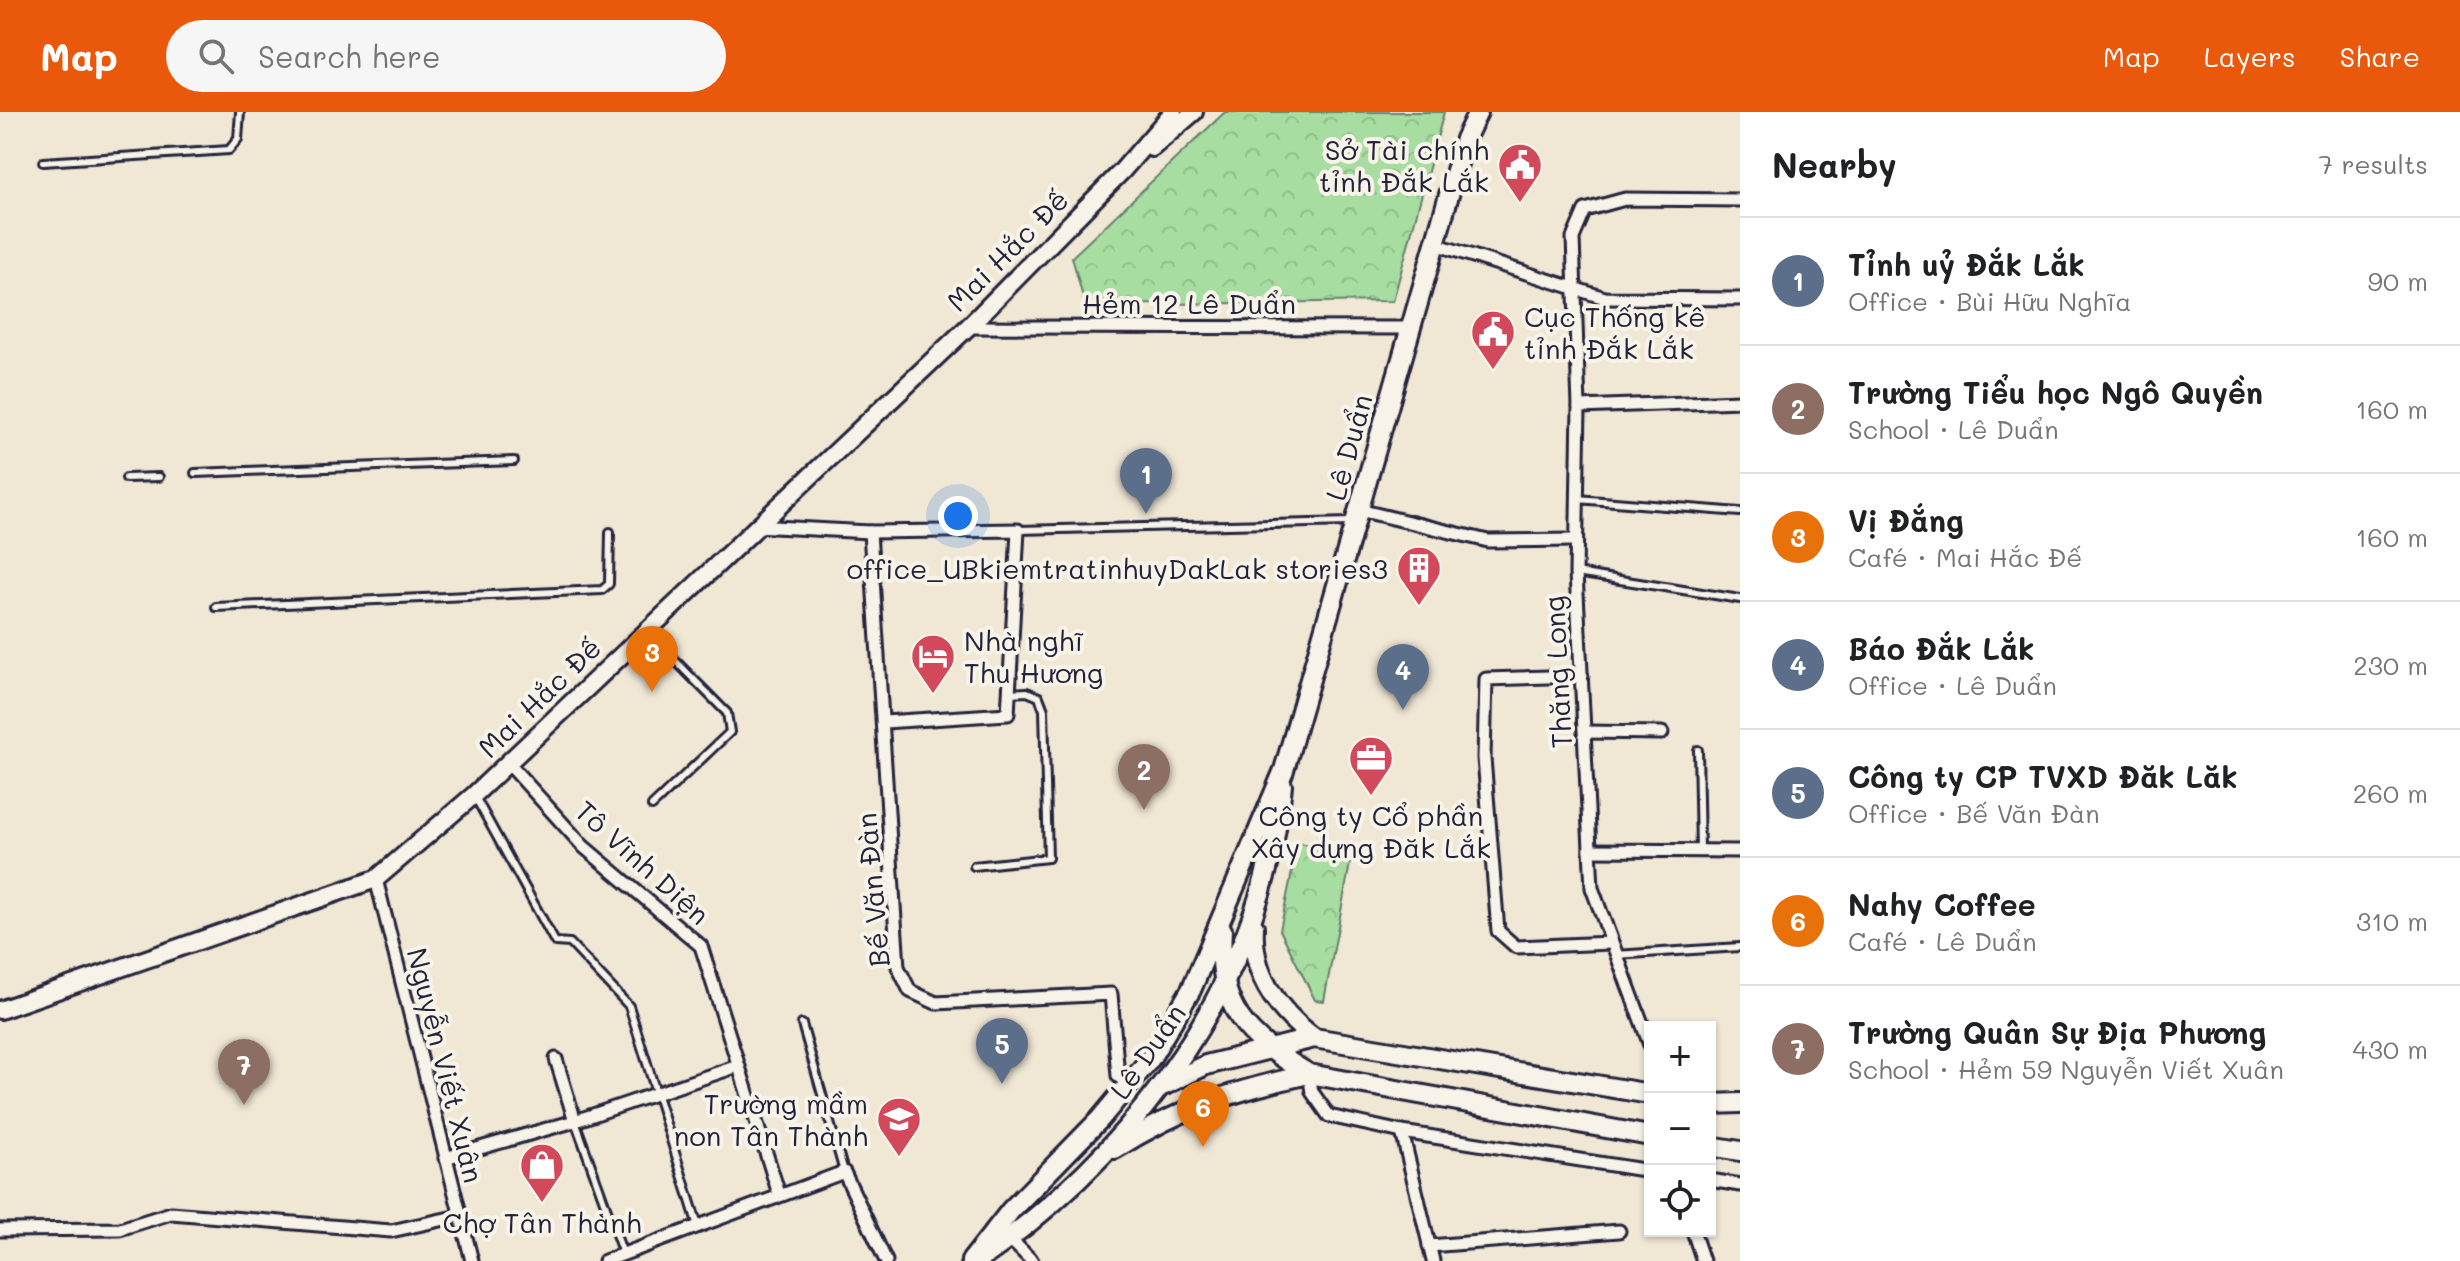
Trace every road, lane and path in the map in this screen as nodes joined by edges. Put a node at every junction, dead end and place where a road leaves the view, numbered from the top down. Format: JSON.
{"nodes":[{"id":1,"x":240,"y":112,"type":"edge"},
{"id":2,"x":1173,"y":112,"type":"edge"},
{"id":3,"x":1194,"y":112,"type":"edge"},
{"id":4,"x":1468,"y":112,"type":"edge"},
{"id":5,"x":1478,"y":112,"type":"edge"},
{"id":6,"x":1465,"y":139,"type":"junction"},
{"id":7,"x":43,"y":162,"type":"dead end"},
{"id":8,"x":1122,"y":171,"type":"junction"},
{"id":9,"x":1740,"y":200,"type":"edge"},
{"id":10,"x":1435,"y":244,"type":"junction"},
{"id":11,"x":1574,"y":286,"type":"junction"},
{"id":12,"x":1740,"y":299,"type":"edge"},
{"id":13,"x":968,"y":327,"type":"junction"},
{"id":14,"x":1409,"y":328,"type":"junction"},
{"id":15,"x":1740,"y":401,"type":"edge"},
{"id":16,"x":1579,"y":407,"type":"junction"},
{"id":17,"x":514,"y":461,"type":"dead end"},
{"id":18,"x":195,"y":473,"type":"dead end"},
{"id":19,"x":159,"y":477,"type":"dead end"},
{"id":20,"x":126,"y":478,"type":"dead end"},
{"id":21,"x":1577,"y":499,"type":"junction"},
{"id":22,"x":1740,"y":512,"type":"edge"},
{"id":23,"x":1358,"y":516,"type":"junction"},
{"id":24,"x":755,"y":526,"type":"junction"},
{"id":25,"x":1018,"y":530,"type":"junction"},
{"id":26,"x":610,"y":532,"type":"dead end"},
{"id":27,"x":870,"y":532,"type":"junction"},
{"id":28,"x":1576,"y":540,"type":"junction"},
{"id":29,"x":1576,"y":573,"type":"junction"},
{"id":30,"x":1740,"y":599,"type":"edge"},
{"id":31,"x":216,"y":607,"type":"dead end"},
{"id":32,"x":646,"y":630,"type":"junction"},
{"id":33,"x":1582,"y":676,"type":"junction"},
{"id":34,"x":1009,"y":693,"type":"junction"},
{"id":35,"x":884,"y":722,"type":"junction"},
{"id":36,"x":1585,"y":732,"type":"junction"},
{"id":37,"x":1662,"y":733,"type":"dead end"},
{"id":38,"x":1698,"y":750,"type":"dead end"},
{"id":39,"x":508,"y":763,"type":"junction"},
{"id":40,"x":1284,"y":770,"type":"junction"},
{"id":41,"x":474,"y":795,"type":"junction"},
{"id":42,"x":652,"y":806,"type":"dead end"},
{"id":43,"x":1590,"y":850,"type":"junction"},
{"id":44,"x":1700,"y":851,"type":"junction"},
{"id":45,"x":1740,"y":851,"type":"edge"},
{"id":46,"x":974,"y":866,"type":"dead end"},
{"id":47,"x":376,"y":879,"type":"junction"},
{"id":48,"x":1255,"y":914,"type":"junction"},
{"id":49,"x":1223,"y":916,"type":"junction"},
{"id":50,"x":1740,"y":947,"type":"edge"},
{"id":51,"x":1613,"y":949,"type":"junction"},
{"id":52,"x":1225,"y":986,"type":"junction"},
{"id":53,"x":0,"y":1010,"type":"edge"},
{"id":54,"x":802,"y":1024,"type":"dead end"},
{"id":55,"x":1644,"y":1029,"type":"edge"},
{"id":56,"x":1314,"y":1038,"type":"junction"},
{"id":57,"x":1266,"y":1049,"type":"junction"},
{"id":58,"x":556,"y":1059,"type":"dead end"},
{"id":59,"x":738,"y":1066,"type":"junction"},
{"id":60,"x":1309,"y":1074,"type":"junction"},
{"id":61,"x":1128,"y":1084,"type":"junction"},
{"id":62,"x":1156,"y":1090,"type":"junction"},
{"id":63,"x":656,"y":1093,"type":"junction"},
{"id":64,"x":1644,"y":1093,"type":"edge"},
{"id":65,"x":1740,"y":1103,"type":"edge"},
{"id":66,"x":1716,"y":1104,"type":"edge"},
{"id":67,"x":1100,"y":1119,"type":"junction"},
{"id":68,"x":575,"y":1121,"type":"junction"},
{"id":69,"x":1402,"y":1132,"type":"junction"},
{"id":70,"x":1644,"y":1135,"type":"edge"},
{"id":71,"x":1716,"y":1147,"type":"edge"},
{"id":72,"x":1740,"y":1151,"type":"edge"},
{"id":73,"x":445,"y":1158,"type":"junction"},
{"id":74,"x":1091,"y":1164,"type":"junction"},
{"id":75,"x":1644,"y":1170,"type":"edge"},
{"id":76,"x":844,"y":1172,"type":"junction"},
{"id":77,"x":1716,"y":1181,"type":"edge"},
{"id":78,"x":1740,"y":1185,"type":"edge"},
{"id":79,"x":779,"y":1194,"type":"junction"},
{"id":80,"x":459,"y":1216,"type":"junction"},
{"id":81,"x":698,"y":1226,"type":"junction"},
{"id":82,"x":0,"y":1230,"type":"edge"},
{"id":83,"x":1619,"y":1231,"type":"dead end"},
{"id":84,"x":1695,"y":1237,"type":"edge"},
{"id":85,"x":1010,"y":1239,"type":"junction"},
{"id":86,"x":1429,"y":1246,"type":"junction"},
{"id":87,"x":623,"y":1254,"type":"junction"},
{"id":88,"x":472,"y":1261,"type":"edge"},
{"id":89,"x":605,"y":1261,"type":"edge"},
{"id":90,"x":886,"y":1261,"type":"edge"},
{"id":91,"x":971,"y":1261,"type":"edge"},
{"id":92,"x":978,"y":1261,"type":"edge"},
{"id":93,"x":1032,"y":1261,"type":"edge"},
{"id":94,"x":1433,"y":1261,"type":"edge"},
{"id":95,"x":1703,"y":1261,"type":"edge"}],
"edges":[{"from":1,"to":7,"type":"lane"},
{"from":2,"to":8,"type":"street","name":"Mai Hắc Đế"},
{"from":3,"to":8,"type":"street","name":"Mai Hắc Đế"},
{"from":4,"to":6,"type":"main road","name":"Lê Duẩn"},
{"from":5,"to":6,"type":"main road","name":"Lê Duẩn"},
{"from":6,"to":10,"type":"main road","name":"Lê Duẩn"},
{"from":8,"to":13,"type":"street","name":"Mai Hắc Đế"},
{"from":9,"to":11,"type":"street","name":"Thăng Long"},
{"from":10,"to":11,"type":"street"},
{"from":10,"to":14,"type":"main road","name":"Lê Duẩn"},
{"from":11,"to":12,"type":"street"},
{"from":11,"to":16,"type":"street","name":"Thăng Long"},
{"from":13,"to":14,"type":"street","name":"Hẻm 12 Lê Duẩn"},
{"from":13,"to":24,"type":"street","name":"Mai Hắc Đế"},
{"from":14,"to":23,"type":"main road","name":"Lê Duẩn"},
{"from":15,"to":16,"type":"street"},
{"from":16,"to":21,"type":"street","name":"Thăng Long"},
{"from":17,"to":18,"type":"lane"},
{"from":19,"to":20,"type":"lane"},
{"from":21,"to":22,"type":"lane"},
{"from":21,"to":28,"type":"street","name":"Thăng Long"},
{"from":23,"to":25,"type":"lane"},
{"from":23,"to":28,"type":"street"},
{"from":23,"to":40,"type":"main road","name":"Lê Duẩn"},
{"from":24,"to":27,"type":"street"},
{"from":24,"to":32,"type":"street","name":"Mai Hắc Đế"},
{"from":25,"to":27,"type":"street"},
{"from":25,"to":34,"type":"street"},
{"from":26,"to":31,"type":"lane"},
{"from":27,"to":35,"type":"street","name":"Bế Văn Đàn"},
{"from":28,"to":29,"type":"street","name":"Thăng Long"},
{"from":29,"to":30,"type":"lane"},
{"from":29,"to":33,"type":"street","name":"Thăng Long"},
{"from":32,"to":39,"type":"street","name":"Mai Hắc Đế"},
{"from":32,"to":42,"type":"lane"},
{"from":33,"to":36,"type":"street","name":"Thăng Long"},
{"from":33,"to":51,"type":"street"},
{"from":34,"to":35,"type":"street"},
{"from":34,"to":46,"type":"lane"},
{"from":35,"to":61,"type":"street","name":"Bế Văn Đàn"},
{"from":36,"to":37,"type":"street"},
{"from":36,"to":43,"type":"street","name":"Thăng Long"},
{"from":38,"to":44,"type":"lane"},
{"from":39,"to":41,"type":"street","name":"Mai Hắc Đế"},
{"from":39,"to":59,"type":"street","name":"Tô Vĩnh Diện"},
{"from":40,"to":48,"type":"main road","name":"Lê Duẩn"},
{"from":40,"to":49,"type":"main road","name":"Lê Duẩn"},
{"from":41,"to":47,"type":"street","name":"Mai Hắc Đế"},
{"from":41,"to":63,"type":"lane"},
{"from":43,"to":44,"type":"street"},
{"from":43,"to":51,"type":"street","name":"Thăng Long"},
{"from":44,"to":45,"type":"street"},
{"from":47,"to":53,"type":"street","name":"Mai Hắc Đế"},
{"from":47,"to":73,"type":"street","name":"Nguyễn Viết Xuân"},
{"from":48,"to":52,"type":"main road","name":"Lê Duẩn"},
{"from":48,"to":56,"type":"main road"},
{"from":49,"to":52,"type":"main road"},
{"from":49,"to":61,"type":"main road","name":"Lê Duẩn"},
{"from":50,"to":51,"type":"lane"},
{"from":51,"to":55,"type":"street","name":"Thăng Long"},
{"from":52,"to":57,"type":"main road"},
{"from":52,"to":62,"type":"main road","name":"Lê Duẩn"},
{"from":54,"to":76,"type":"lane"},
{"from":56,"to":57,"type":"main road"},
{"from":56,"to":60,"type":"main road"},
{"from":56,"to":64,"type":"main road"},
{"from":57,"to":60,"type":"main road"},
{"from":57,"to":62,"type":"main road"},
{"from":58,"to":68,"type":"street"},
{"from":59,"to":63,"type":"street"},
{"from":59,"to":79,"type":"street","name":"Tô Vĩnh Diện"},
{"from":60,"to":69,"type":"street"},
{"from":60,"to":70,"type":"main road"},
{"from":60,"to":74,"type":"main road"},
{"from":61,"to":67,"type":"main road","name":"Lê Duẩn"},
{"from":62,"to":67,"type":"main road"},
{"from":62,"to":74,"type":"main road","name":"Lê Duẩn"},
{"from":63,"to":68,"type":"street"},
{"from":63,"to":81,"type":"lane"},
{"from":65,"to":66,"type":"main road"},
{"from":67,"to":91,"type":"main road","name":"Lê Duẩn"},
{"from":68,"to":73,"type":"street"},
{"from":68,"to":87,"type":"lane"},
{"from":69,"to":75,"type":"street"},
{"from":69,"to":86,"type":"street"},
{"from":71,"to":72,"type":"main road"},
{"from":73,"to":80,"type":"street","name":"Nguyễn Viết Xuân"},
{"from":74,"to":85,"type":"main road","name":"Lê Duẩn"},
{"from":76,"to":79,"type":"street"},
{"from":76,"to":90,"type":"street"},
{"from":77,"to":78,"type":"street"},
{"from":79,"to":81,"type":"street"},
{"from":80,"to":82,"type":"street"},
{"from":80,"to":88,"type":"street","name":"Nguyễn Viết Xuân"},
{"from":81,"to":87,"type":"street"},
{"from":83,"to":86,"type":"street"},
{"from":84,"to":95,"type":"street"},
{"from":85,"to":92,"type":"main road","name":"Lê Duẩn"},
{"from":85,"to":93,"type":"street"},
{"from":86,"to":94,"type":"street"},
{"from":87,"to":89,"type":"street"}]}
